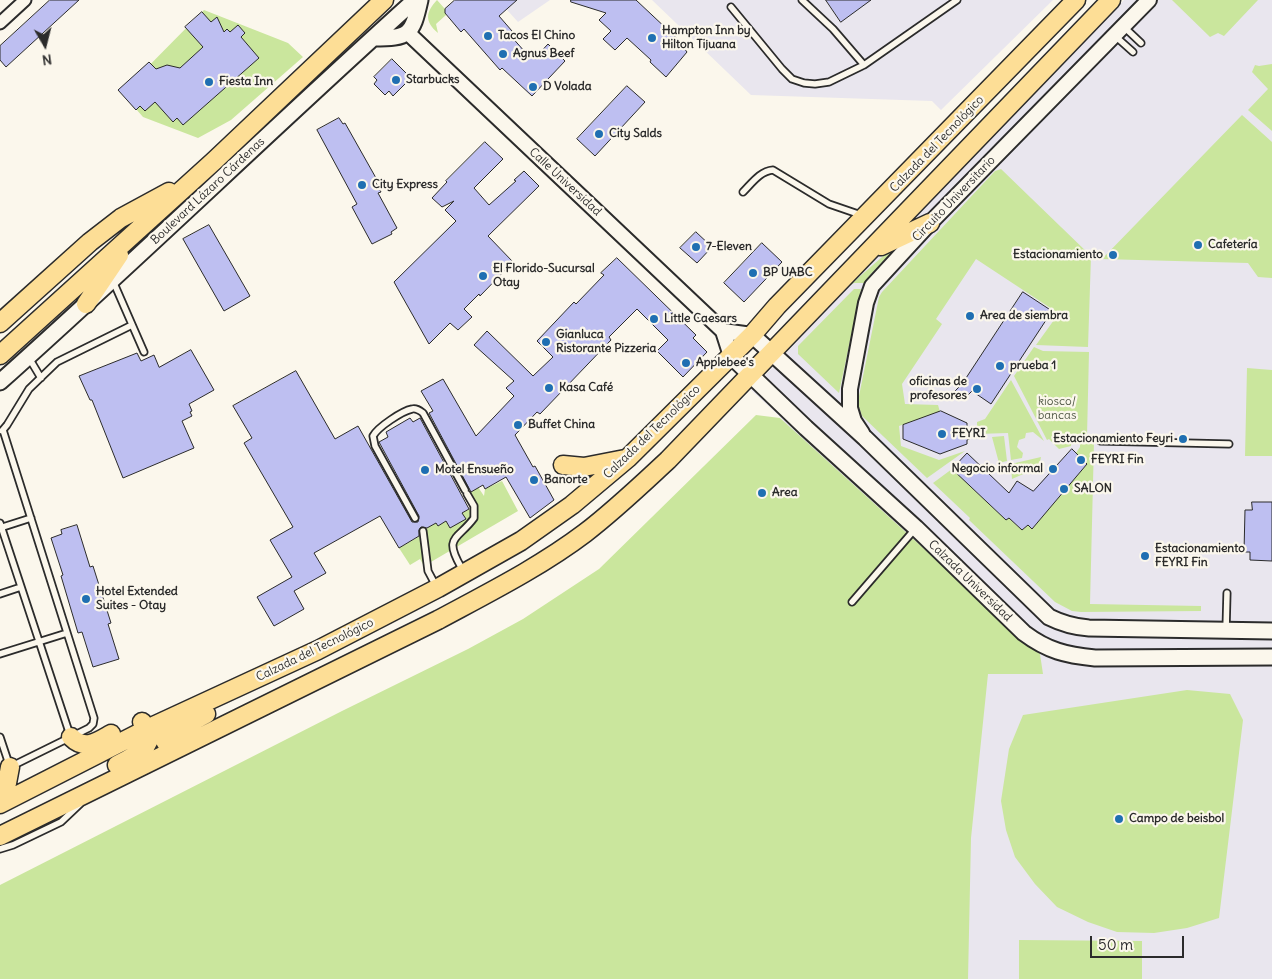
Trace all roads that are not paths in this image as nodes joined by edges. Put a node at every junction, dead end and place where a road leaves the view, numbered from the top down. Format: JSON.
{"nodes":[{"id":1,"x":25,"y":0,"type":"edge"},
{"id":2,"x":415,"y":0,"type":"edge"},
{"id":3,"x":420,"y":0,"type":"edge"},
{"id":4,"x":802,"y":0,"type":"edge"},
{"id":5,"x":957,"y":0,"type":"edge"},
{"id":6,"x":1076,"y":0,"type":"edge"},
{"id":7,"x":1149,"y":0,"type":"edge"},
{"id":8,"x":1112,"y":2,"type":"edge"},
{"id":9,"x":378,"y":4,"type":"edge"},
{"id":10,"x":731,"y":7,"type":"dead end"},
{"id":11,"x":0,"y":22,"type":"edge"},
{"id":12,"x":1119,"y":31,"type":"junction"},
{"id":13,"x":408,"y":32,"type":"junction"},
{"id":14,"x":373,"y":38,"type":"junction"},
{"id":15,"x":1141,"y":43,"type":"dead end"},
{"id":16,"x":1133,"y":52,"type":"dead end"},
{"id":17,"x":864,"y":65,"type":"junction"},
{"id":18,"x":918,"y":163,"type":"junction"},
{"id":19,"x":187,"y":183,"type":"junction"},
{"id":20,"x":937,"y":183,"type":"junction"},
{"id":21,"x":743,"y":192,"type":"dead end"},
{"id":22,"x":866,"y":217,"type":"junction"},
{"id":23,"x":930,"y":223,"type":"junction"},
{"id":24,"x":134,"y":232,"type":"junction"},
{"id":25,"x":872,"y":250,"type":"junction"},
{"id":26,"x":804,"y":279,"type":"junction"},
{"id":27,"x":113,"y":280,"type":"junction"},
{"id":28,"x":86,"y":304,"type":"junction"},
{"id":29,"x":0,"y":323,"type":"edge"},
{"id":30,"x":132,"y":325,"type":"junction"},
{"id":31,"x":723,"y":331,"type":"junction"},
{"id":32,"x":752,"y":336,"type":"junction"},
{"id":33,"x":776,"y":347,"type":"junction"},
{"id":34,"x":144,"y":352,"type":"dead end"},
{"id":35,"x":0,"y":355,"type":"edge"},
{"id":36,"x":730,"y":356,"type":"junction"},
{"id":37,"x":28,"y":357,"type":"junction"},
{"id":38,"x":749,"y":374,"type":"junction"},
{"id":39,"x":40,"y":378,"type":"junction"},
{"id":40,"x":706,"y":380,"type":"junction"},
{"id":41,"x":0,"y":382,"type":"edge"},
{"id":42,"x":2,"y":432,"type":"edge"},
{"id":43,"x":865,"y":438,"type":"junction"},
{"id":44,"x":1100,"y":441,"type":"dead end"},
{"id":45,"x":1229,"y":444,"type":"dead end"},
{"id":46,"x":628,"y":458,"type":"junction"},
{"id":47,"x":563,"y":465,"type":"dead end"},
{"id":48,"x":652,"y":476,"type":"junction"},
{"id":49,"x":31,"y":518,"type":"junction"},
{"id":50,"x":415,"y":518,"type":"dead end"},
{"id":51,"x":0,"y":526,"type":"edge"},
{"id":52,"x":916,"y":528,"type":"junction"},
{"id":53,"x":423,"y":530,"type":"dead end"},
{"id":54,"x":471,"y":570,"type":"junction"},
{"id":55,"x":21,"y":588,"type":"junction"},
{"id":56,"x":438,"y":588,"type":"junction"},
{"id":57,"x":1227,"y":592,"type":"dead end"},
{"id":58,"x":0,"y":594,"type":"edge"},
{"id":59,"x":852,"y":602,"type":"dead end"},
{"id":60,"x":1226,"y":631,"type":"junction"},
{"id":61,"x":1272,"y":631,"type":"edge"},
{"id":62,"x":67,"y":633,"type":"junction"},
{"id":63,"x":39,"y":642,"type":"junction"},
{"id":64,"x":0,"y":654,"type":"edge"},
{"id":65,"x":1272,"y":657,"type":"edge"},
{"id":66,"x":296,"y":660,"type":"junction"},
{"id":67,"x":147,"y":729,"type":"junction"},
{"id":68,"x":0,"y":737,"type":"edge"},
{"id":69,"x":71,"y":737,"type":"junction"},
{"id":70,"x":178,"y":747,"type":"junction"},
{"id":71,"x":10,"y":767,"type":"junction"},
{"id":72,"x":98,"y":788,"type":"junction"},
{"id":73,"x":0,"y":791,"type":"edge"},
{"id":74,"x":0,"y":804,"type":"edge"},
{"id":75,"x":0,"y":834,"type":"edge"},
{"id":76,"x":0,"y":849,"type":"edge"}],
"edges":[{"from":1,"to":11,"type":"street"},
{"from":2,"to":14,"type":"main road","name":"Boulevard Lázaro Cárdenas"},
{"from":3,"to":13,"type":"main road"},
{"from":4,"to":17,"type":"lane"},
{"from":5,"to":17,"type":"lane"},
{"from":6,"to":18,"type":"main road","name":"Calzada del Tecnológico"},
{"from":7,"to":12,"type":"street","name":"Circuito Universitario"},
{"from":8,"to":20,"type":"main road"},
{"from":9,"to":19,"type":"main road","name":"Boulevard Lázaro Cárdenas"},
{"from":10,"to":17,"type":"lane"},
{"from":12,"to":15,"type":"lane"},
{"from":12,"to":16,"type":"lane"},
{"from":12,"to":23,"type":"street","name":"Circuito Universitario"},
{"from":13,"to":14,"type":"main road"},
{"from":13,"to":31,"type":"street","name":"Calle Universidad"},
{"from":14,"to":27,"type":"main road","name":"Boulevard Lázaro Cárdenas"},
{"from":18,"to":20,"type":"main road"},
{"from":18,"to":22,"type":"main road","name":"Calzada del Tecnológico"},
{"from":19,"to":24,"type":"main road","name":"Boulevard Lázaro Cárdenas"},
{"from":19,"to":29,"type":"main road"},
{"from":20,"to":25,"type":"main road"},
{"from":21,"to":22,"type":"lane"},
{"from":22,"to":26,"type":"main road","name":"Calzada del Tecnológico"},
{"from":23,"to":25,"type":"main road"},
{"from":23,"to":43,"type":"street","name":"Circuito Universitario"},
{"from":24,"to":28,"type":"main road"},
{"from":24,"to":35,"type":"main road","name":"Boulevard Lázaro Cárdenas"},
{"from":25,"to":33,"type":"main road"},
{"from":26,"to":32,"type":"main road","name":"Calzada del Tecnológico"},
{"from":26,"to":33,"type":"main road"},
{"from":27,"to":28,"type":"main road","name":"Boulevard Lázaro Cárdenas"},
{"from":27,"to":30,"type":"lane"},
{"from":28,"to":37,"type":"main road","name":"Boulevard Lázaro Cárdenas"},
{"from":30,"to":34,"type":"lane"},
{"from":30,"to":39,"type":"lane"},
{"from":31,"to":32,"type":"street"},
{"from":31,"to":36,"type":"street"},
{"from":32,"to":33,"type":"main road"},
{"from":32,"to":36,"type":"main road","name":"Calzada del Tecnológico"},
{"from":33,"to":38,"type":"main road"},
{"from":33,"to":43,"type":"main road"},
{"from":36,"to":38,"type":"main road","name":"Calzada Universidad"},
{"from":36,"to":40,"type":"main road","name":"Calzada del Tecnológico"},
{"from":37,"to":39,"type":"lane"},
{"from":37,"to":41,"type":"main road","name":"Boulevard Lázaro Cárdenas"},
{"from":38,"to":48,"type":"main road"},
{"from":38,"to":52,"type":"main road","name":"Calzada Universidad"},
{"from":39,"to":42,"type":"lane"},
{"from":40,"to":46,"type":"main road","name":"Calzada del Tecnológico"},
{"from":40,"to":48,"type":"main road"},
{"from":42,"to":49,"type":"lane"},
{"from":43,"to":60,"type":"main road"},
{"from":44,"to":45,"type":"lane"},
{"from":46,"to":47,"type":"main road"},
{"from":46,"to":54,"type":"main road","name":"Calzada del Tecnológico"},
{"from":48,"to":70,"type":"main road"},
{"from":49,"to":51,"type":"lane"},
{"from":49,"to":62,"type":"lane"},
{"from":50,"to":54,"type":"lane"},
{"from":51,"to":55,"type":"lane"},
{"from":52,"to":59,"type":"lane"},
{"from":52,"to":65,"type":"main road","name":"Calzada Universidad"},
{"from":53,"to":56,"type":"lane"},
{"from":54,"to":56,"type":"main road","name":"Calzada del Tecnológico"},
{"from":55,"to":58,"type":"lane"},
{"from":55,"to":63,"type":"lane"},
{"from":56,"to":66,"type":"main road","name":"Calzada del Tecnológico"},
{"from":57,"to":60,"type":"lane"},
{"from":60,"to":61,"type":"main road"},
{"from":62,"to":63,"type":"lane"},
{"from":62,"to":69,"type":"lane"},
{"from":63,"to":64,"type":"lane"},
{"from":63,"to":69,"type":"lane"},
{"from":66,"to":67,"type":"main road","name":"Calzada del Tecnológico"},
{"from":66,"to":70,"type":"main road"},
{"from":67,"to":69,"type":"main road"},
{"from":67,"to":74,"type":"main road","name":"Calzada del Tecnológico"},
{"from":67,"to":75,"type":"main road"},
{"from":68,"to":71,"type":"lane"},
{"from":69,"to":71,"type":"lane"},
{"from":70,"to":72,"type":"main road"},
{"from":71,"to":73,"type":"main road"},
{"from":72,"to":75,"type":"main road"},
{"from":72,"to":76,"type":"lane"}]}
